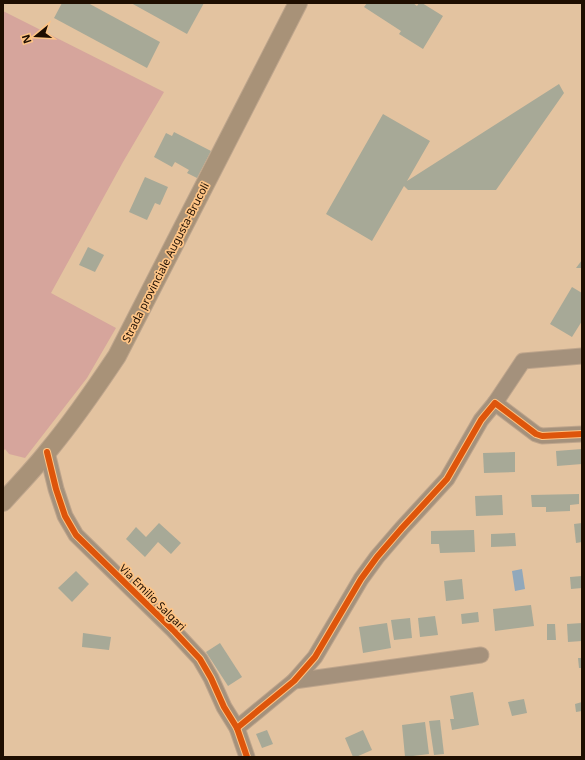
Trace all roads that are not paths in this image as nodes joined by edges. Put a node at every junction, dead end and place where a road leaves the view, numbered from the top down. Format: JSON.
{"nodes":[{"id":1,"x":298,"y":3,"type":"edge"},
{"id":2,"x":582,"y":356,"type":"edge"},
{"id":3,"x":495,"y":402,"type":"junction"},
{"id":4,"x":582,"y":434,"type":"edge"},
{"id":5,"x":47,"y":452,"type":"junction"},
{"id":6,"x":3,"y":502,"type":"edge"},
{"id":7,"x":481,"y":655,"type":"dead end"},
{"id":8,"x":294,"y":681,"type":"junction"},
{"id":9,"x":237,"y":728,"type":"junction"},
{"id":10,"x":248,"y":757,"type":"edge"}],
"edges":[{"from":1,"to":5,"type":"main road","name":"Strada provinciale Augusta-Brucoli"},
{"from":2,"to":3,"type":"street"},
{"from":3,"to":4,"type":"street"},
{"from":3,"to":8,"type":"street"},
{"from":5,"to":6,"type":"main road","name":"Strada provinciale Augusta-Brucoli"},
{"from":5,"to":9,"type":"street","name":"Via Emilio Salgari"},
{"from":7,"to":8,"type":"street"},
{"from":8,"to":9,"type":"street"},
{"from":9,"to":10,"type":"street","name":"Via Emilio Salgari"}]}
